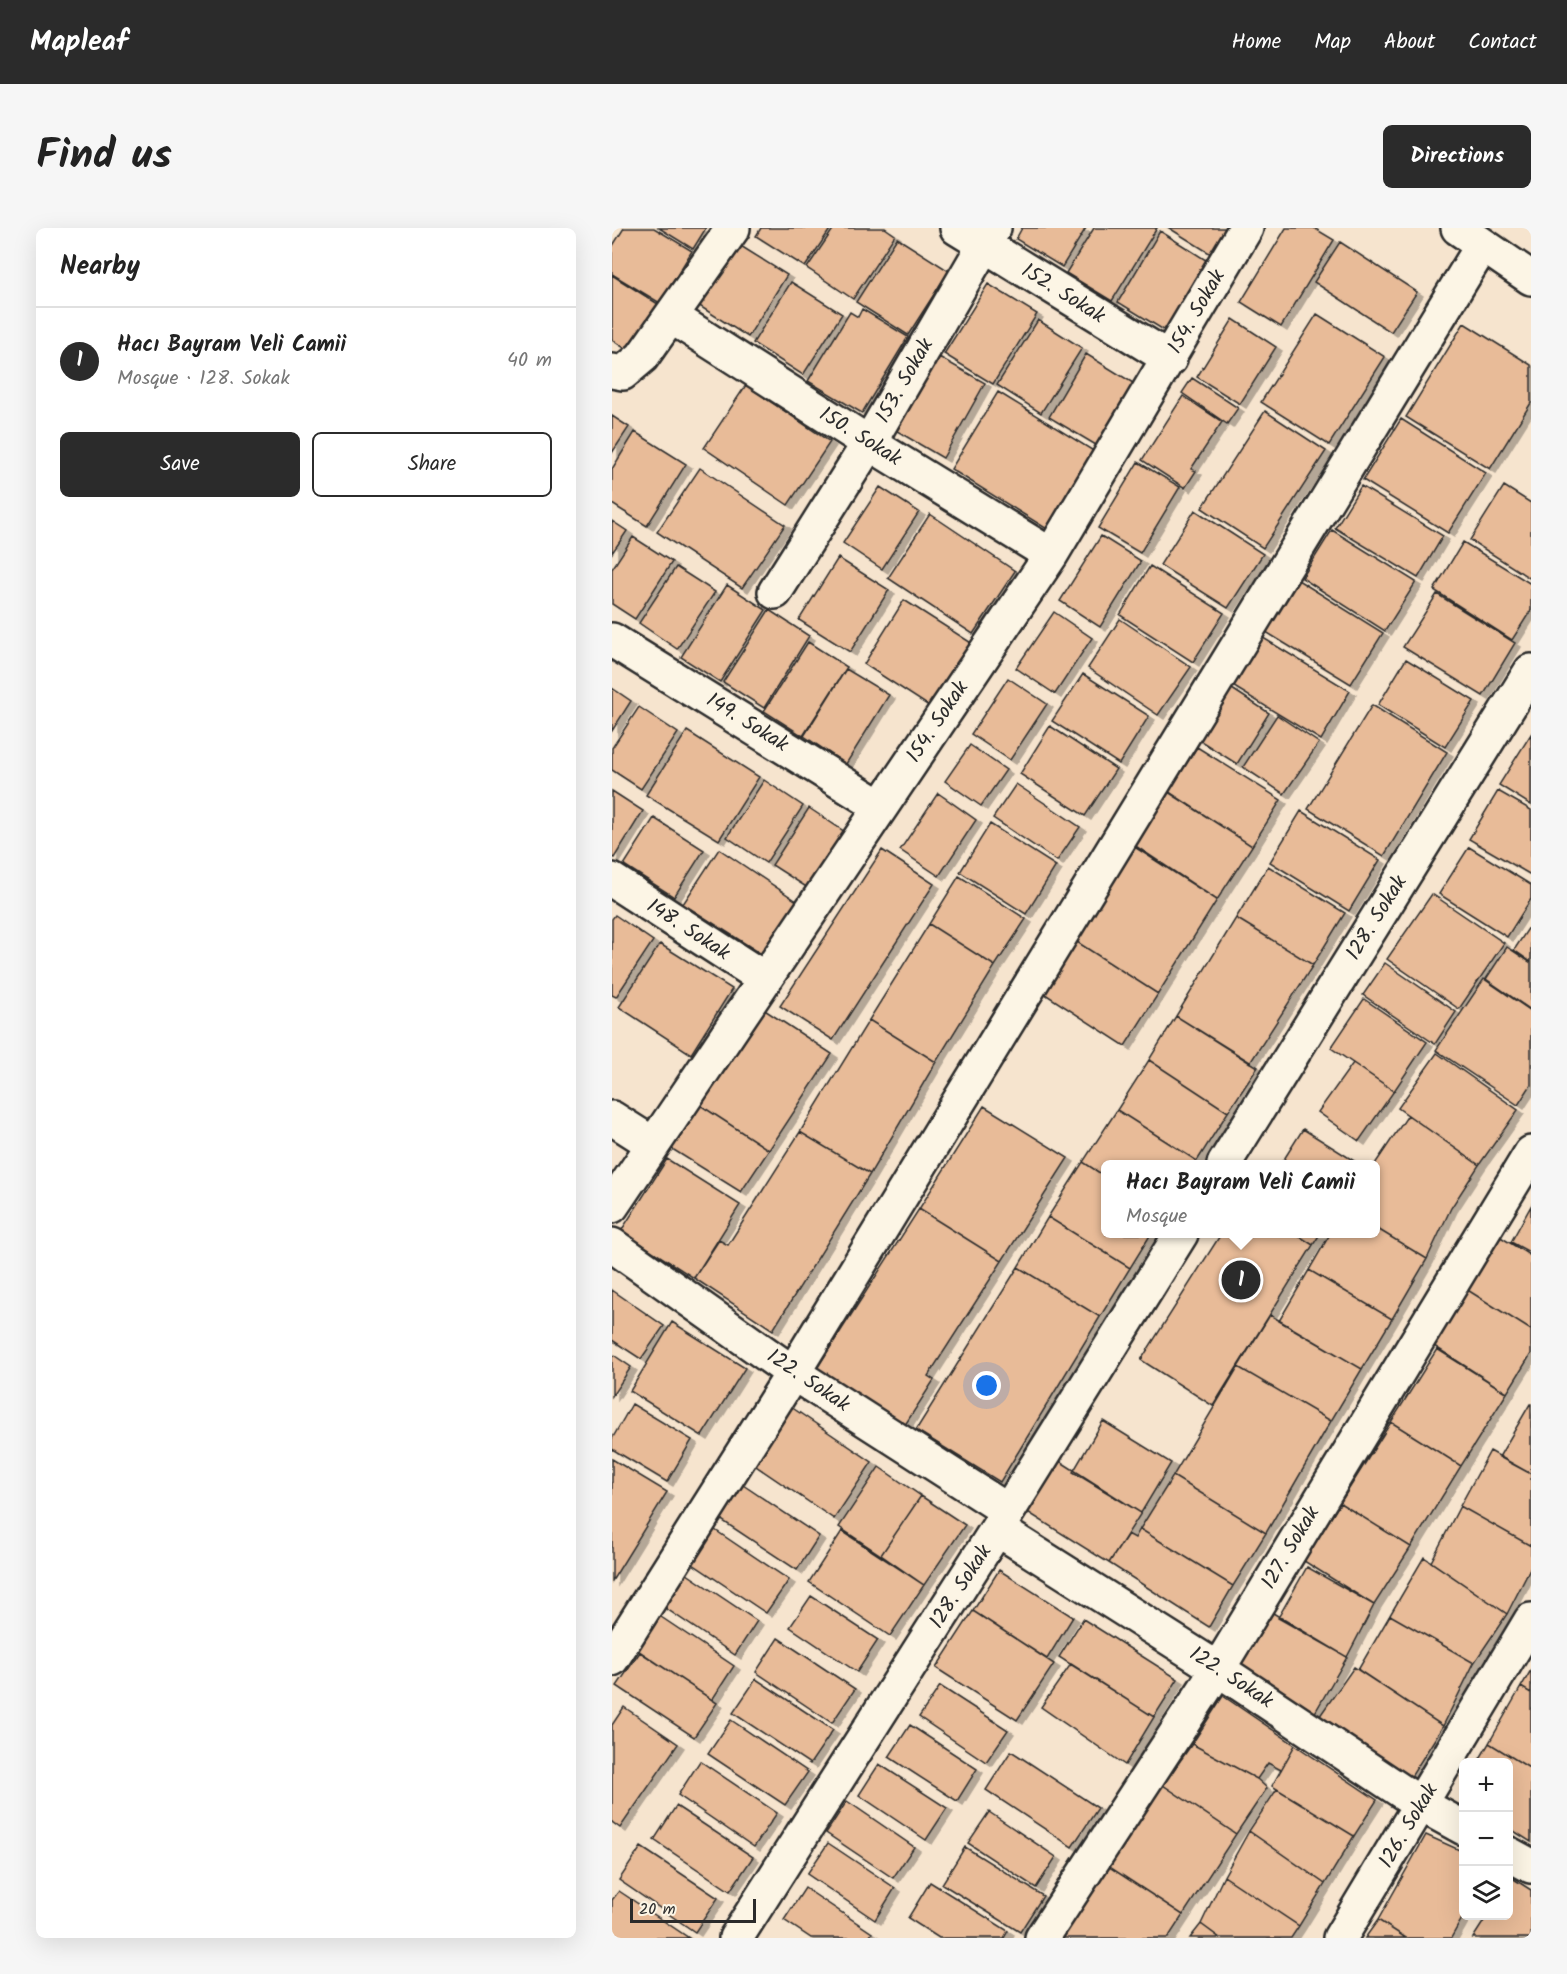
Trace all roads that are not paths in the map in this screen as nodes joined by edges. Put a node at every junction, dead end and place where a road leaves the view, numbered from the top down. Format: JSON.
{"nodes":[{"id":1,"x":733,"y":228,"type":"edge"},
{"id":2,"x":957,"y":228,"type":"edge"},
{"id":3,"x":1246,"y":228,"type":"edge"},
{"id":4,"x":989,"y":236,"type":"edge"},
{"id":5,"x":1470,"y":237,"type":"edge"},
{"id":6,"x":1531,"y":278,"type":"edge"},
{"id":7,"x":672,"y":317,"type":"junction"},
{"id":8,"x":1170,"y":359,"type":"junction"},
{"id":9,"x":612,"y":371,"type":"edge"},
{"id":10,"x":869,"y":443,"type":"junction"},
{"id":11,"x":1051,"y":555,"type":"junction"},
{"id":12,"x":775,"y":592,"type":"dead end"},
{"id":13,"x":612,"y":640,"type":"edge"},
{"id":14,"x":1531,"y":671,"type":"edge"},
{"id":15,"x":881,"y":807,"type":"junction"},
{"id":16,"x":612,"y":880,"type":"edge"},
{"id":17,"x":765,"y":979,"type":"junction"},
{"id":18,"x":612,"y":1118,"type":"edge"},
{"id":19,"x":653,"y":1144,"type":"junction"},
{"id":20,"x":1531,"y":1153,"type":"edge"},
{"id":21,"x":1226,"y":1160,"type":"edge"},
{"id":22,"x":612,"y":1206,"type":"edge"},
{"id":23,"x":1178,"y":1238,"type":"edge"},
{"id":24,"x":612,"y":1245,"type":"edge"},
{"id":25,"x":794,"y":1373,"type":"junction"},
{"id":26,"x":1003,"y":1520,"type":"junction"},
{"id":27,"x":1531,"y":1620,"type":"edge"},
{"id":28,"x":612,"y":1659,"type":"edge"},
{"id":29,"x":1218,"y":1669,"type":"junction"},
{"id":30,"x":1422,"y":1805,"type":"junction"},
{"id":31,"x":1459,"y":1825,"type":"edge"},
{"id":32,"x":1513,"y":1856,"type":"edge"},
{"id":33,"x":1531,"y":1866,"type":"edge"},
{"id":34,"x":736,"y":1938,"type":"edge"},
{"id":35,"x":1042,"y":1938,"type":"edge"},
{"id":36,"x":1340,"y":1938,"type":"edge"}],
"edges":[{"from":1,"to":7,"type":"street"},
{"from":2,"to":4,"type":"street","name":"152. Sokak"},
{"from":3,"to":8,"type":"street","name":"154. Sokak"},
{"from":4,"to":8,"type":"street","name":"152. Sokak"},
{"from":4,"to":10,"type":"street","name":"153. Sokak"},
{"from":5,"to":6,"type":"street"},
{"from":5,"to":25,"type":"street"},
{"from":7,"to":9,"type":"street"},
{"from":7,"to":10,"type":"street","name":"150. Sokak"},
{"from":8,"to":11,"type":"street","name":"154. Sokak"},
{"from":10,"to":11,"type":"street","name":"150. Sokak"},
{"from":10,"to":12,"type":"street","name":"153. Sokak"},
{"from":11,"to":15,"type":"street","name":"154. Sokak"},
{"from":13,"to":15,"type":"street","name":"149. Sokak"},
{"from":14,"to":21,"type":"street","name":"128. Sokak"},
{"from":15,"to":17,"type":"street","name":"154. Sokak"},
{"from":16,"to":17,"type":"street","name":"148. Sokak"},
{"from":17,"to":19,"type":"street","name":"154. Sokak"},
{"from":18,"to":19,"type":"street"},
{"from":19,"to":22,"type":"street","name":"154. Sokak"},
{"from":20,"to":29,"type":"street","name":"127. Sokak"},
{"from":23,"to":26,"type":"street","name":"128. Sokak"},
{"from":24,"to":25,"type":"street","name":"122. Sokak"},
{"from":25,"to":26,"type":"street","name":"122. Sokak"},
{"from":25,"to":28,"type":"street"},
{"from":26,"to":29,"type":"street","name":"122. Sokak"},
{"from":26,"to":34,"type":"street","name":"128. Sokak"},
{"from":27,"to":30,"type":"street","name":"126. Sokak"},
{"from":29,"to":30,"type":"street","name":"122. Sokak"},
{"from":29,"to":35,"type":"street","name":"127. Sokak"},
{"from":30,"to":31,"type":"street","name":"122. Sokak"},
{"from":30,"to":36,"type":"street","name":"126. Sokak"},
{"from":32,"to":33,"type":"street"}]}
